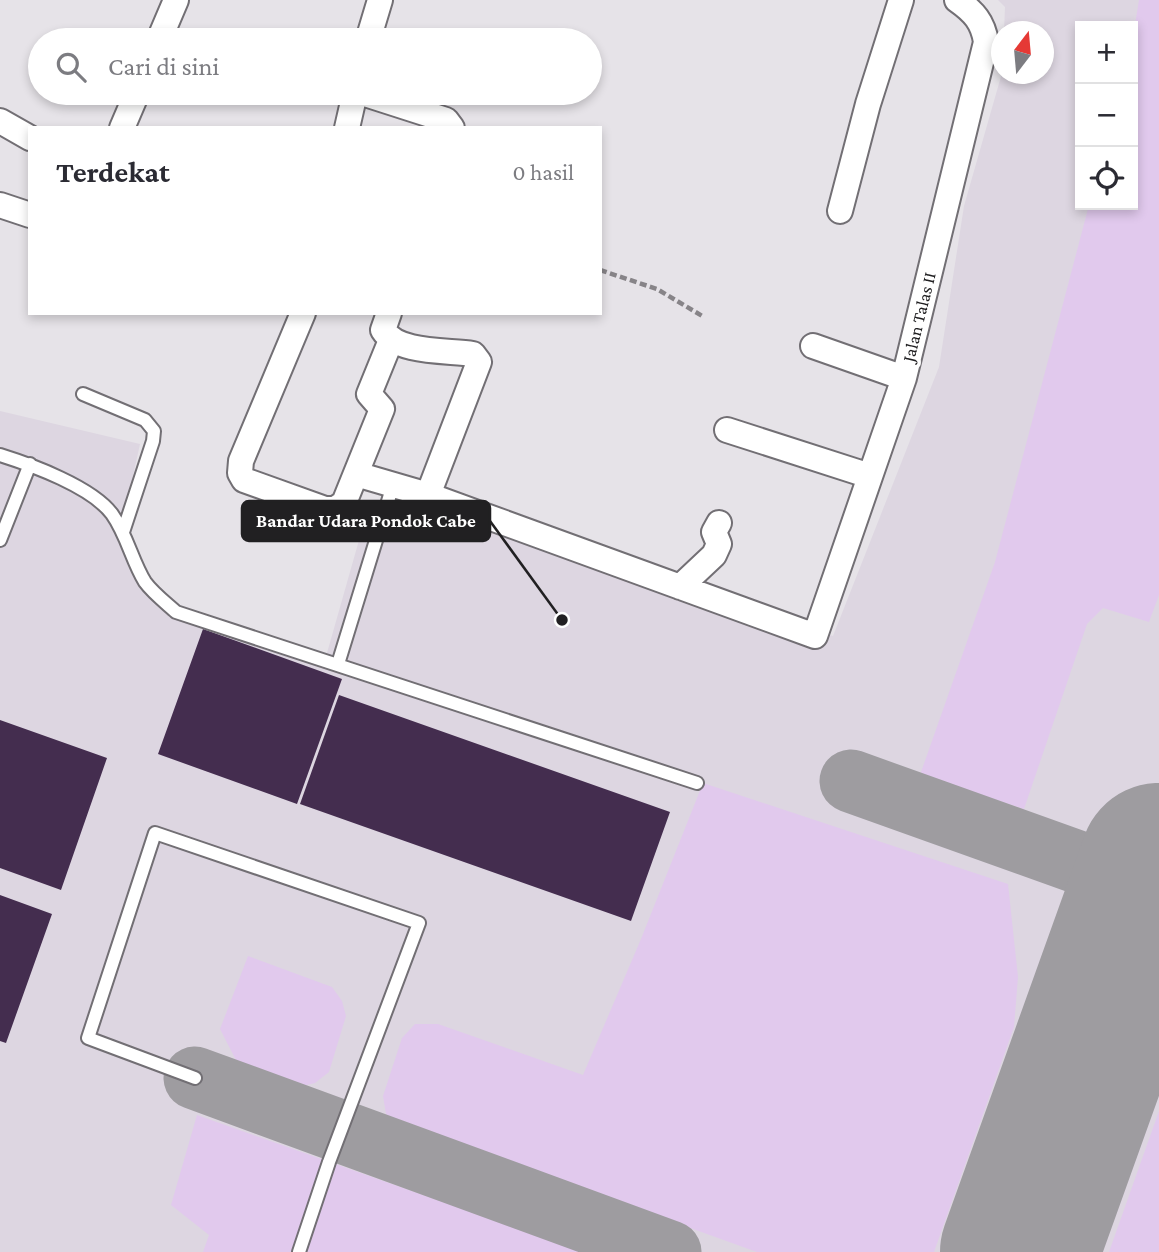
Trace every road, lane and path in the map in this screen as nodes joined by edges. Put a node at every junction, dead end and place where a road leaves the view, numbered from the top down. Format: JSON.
{"nodes":[{"id":1,"x":176,"y":0,"type":"edge"},
{"id":2,"x":380,"y":0,"type":"edge"},
{"id":3,"x":901,"y":0,"type":"edge"},
{"id":4,"x":957,"y":0,"type":"edge"},
{"id":5,"x":164,"y":28,"type":"edge"},
{"id":6,"x":372,"y":28,"type":"edge"},
{"id":7,"x":132,"y":105,"type":"edge"},
{"id":8,"x":352,"y":105,"type":"edge"},
{"id":9,"x":399,"y":105,"type":"edge"},
{"id":10,"x":0,"y":121,"type":"edge"},
{"id":11,"x":123,"y":126,"type":"edge"},
{"id":12,"x":347,"y":126,"type":"edge"},
{"id":13,"x":450,"y":126,"type":"edge"},
{"id":14,"x":28,"y":137,"type":"edge"},
{"id":15,"x":0,"y":205,"type":"edge"},
{"id":16,"x":840,"y":211,"type":"dead end"},
{"id":17,"x":28,"y":214,"type":"edge"},
{"id":18,"x":602,"y":271,"type":"edge"},
{"id":19,"x":302,"y":315,"type":"edge"},
{"id":20,"x":387,"y":315,"type":"edge"},
{"id":21,"x":704,"y":317,"type":"dead end"},
{"id":22,"x":391,"y":340,"type":"junction"},
{"id":23,"x":813,"y":346,"type":"dead end"},
{"id":24,"x":904,"y":378,"type":"junction"},
{"id":25,"x":83,"y":394,"type":"dead end"},
{"id":26,"x":727,"y":430,"type":"dead end"},
{"id":27,"x":0,"y":455,"type":"edge"},
{"id":28,"x":30,"y":464,"type":"junction"},
{"id":29,"x":356,"y":474,"type":"junction"},
{"id":30,"x":870,"y":476,"type":"junction"},
{"id":31,"x":393,"y":485,"type":"junction"},
{"id":32,"x":428,"y":495,"type":"junction"},
{"id":33,"x":719,"y":523,"type":"dead end"},
{"id":34,"x":123,"y":532,"type":"junction"},
{"id":35,"x":0,"y":540,"type":"edge"},
{"id":36,"x":680,"y":587,"type":"junction"},
{"id":37,"x":338,"y":664,"type":"junction"},
{"id":38,"x":697,"y":783,"type":"dead end"},
{"id":39,"x":195,"y":1078,"type":"dead end"},
{"id":40,"x":299,"y":1252,"type":"edge"}],
"edges":[{"from":1,"to":5,"type":"street"},
{"from":2,"to":6,"type":"street"},
{"from":3,"to":16,"type":"street"},
{"from":4,"to":24,"type":"street","name":"Jalan Talas II"},
{"from":7,"to":11,"type":"street"},
{"from":8,"to":12,"type":"street"},
{"from":9,"to":13,"type":"street"},
{"from":10,"to":14,"type":"street"},
{"from":15,"to":17,"type":"street"},
{"from":18,"to":21,"type":"path"},
{"from":19,"to":29,"type":"street"},
{"from":20,"to":22,"type":"street"},
{"from":22,"to":29,"type":"street"},
{"from":22,"to":32,"type":"street"},
{"from":23,"to":24,"type":"street"},
{"from":24,"to":30,"type":"street","name":"Jalan Talas II"},
{"from":25,"to":34,"type":"lane"},
{"from":26,"to":30,"type":"street"},
{"from":27,"to":28,"type":"lane"},
{"from":28,"to":34,"type":"lane"},
{"from":28,"to":35,"type":"lane"},
{"from":29,"to":31,"type":"street"},
{"from":30,"to":36,"type":"street","name":"Jalan Talas II"},
{"from":31,"to":32,"type":"street"},
{"from":31,"to":37,"type":"lane"},
{"from":32,"to":36,"type":"street"},
{"from":33,"to":36,"type":"street"},
{"from":34,"to":37,"type":"lane"},
{"from":37,"to":38,"type":"lane"},
{"from":39,"to":40,"type":"lane"}]}
